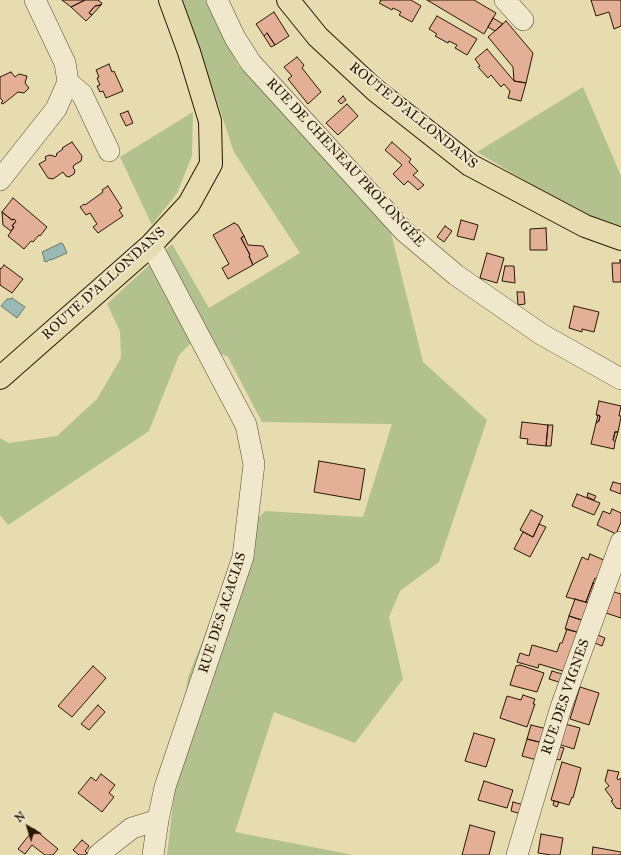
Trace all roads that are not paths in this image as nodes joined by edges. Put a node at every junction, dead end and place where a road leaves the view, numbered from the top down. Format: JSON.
{"nodes":[{"id":1,"x":35,"y":0,"type":"edge"},
{"id":2,"x":170,"y":0,"type":"edge"},
{"id":3,"x":217,"y":0,"type":"edge"},
{"id":4,"x":288,"y":0,"type":"edge"},
{"id":5,"x":505,"y":0,"type":"edge"},
{"id":6,"x":523,"y":20,"type":"dead end"},
{"id":7,"x":68,"y":82,"type":"junction"},
{"id":8,"x":109,"y":151,"type":"dead end"},
{"id":9,"x":0,"y":180,"type":"edge"},
{"id":10,"x":621,"y":239,"type":"edge"},
{"id":11,"x":151,"y":245,"type":"junction"},
{"id":12,"x":0,"y":378,"type":"edge"},
{"id":13,"x":621,"y":379,"type":"edge"},
{"id":14,"x":621,"y":542,"type":"edge"},
{"id":15,"x":158,"y":820,"type":"junction"},
{"id":16,"x":98,"y":855,"type":"edge"},
{"id":17,"x":153,"y":855,"type":"edge"},
{"id":18,"x":517,"y":855,"type":"edge"}],
"edges":[{"from":1,"to":7,"type":"street"},
{"from":2,"to":11,"type":"main road","name":"ROUTE D'ALLONDANS"},
{"from":3,"to":13,"type":"street","name":"RUE DE CHENEAU PROLONGÉE"},
{"from":4,"to":10,"type":"main road","name":"ROUTE D'ALLONDANS"},
{"from":5,"to":6,"type":"street"},
{"from":7,"to":8,"type":"street"},
{"from":7,"to":9,"type":"street"},
{"from":11,"to":12,"type":"main road","name":"ROUTE D'ALLONDANS"},
{"from":11,"to":15,"type":"street","name":"RUE DES ACACIAS"},
{"from":14,"to":18,"type":"street","name":"RUE DES VIGNES"},
{"from":15,"to":16,"type":"street"},
{"from":15,"to":17,"type":"street","name":"RUE DES ACACIAS"}]}
